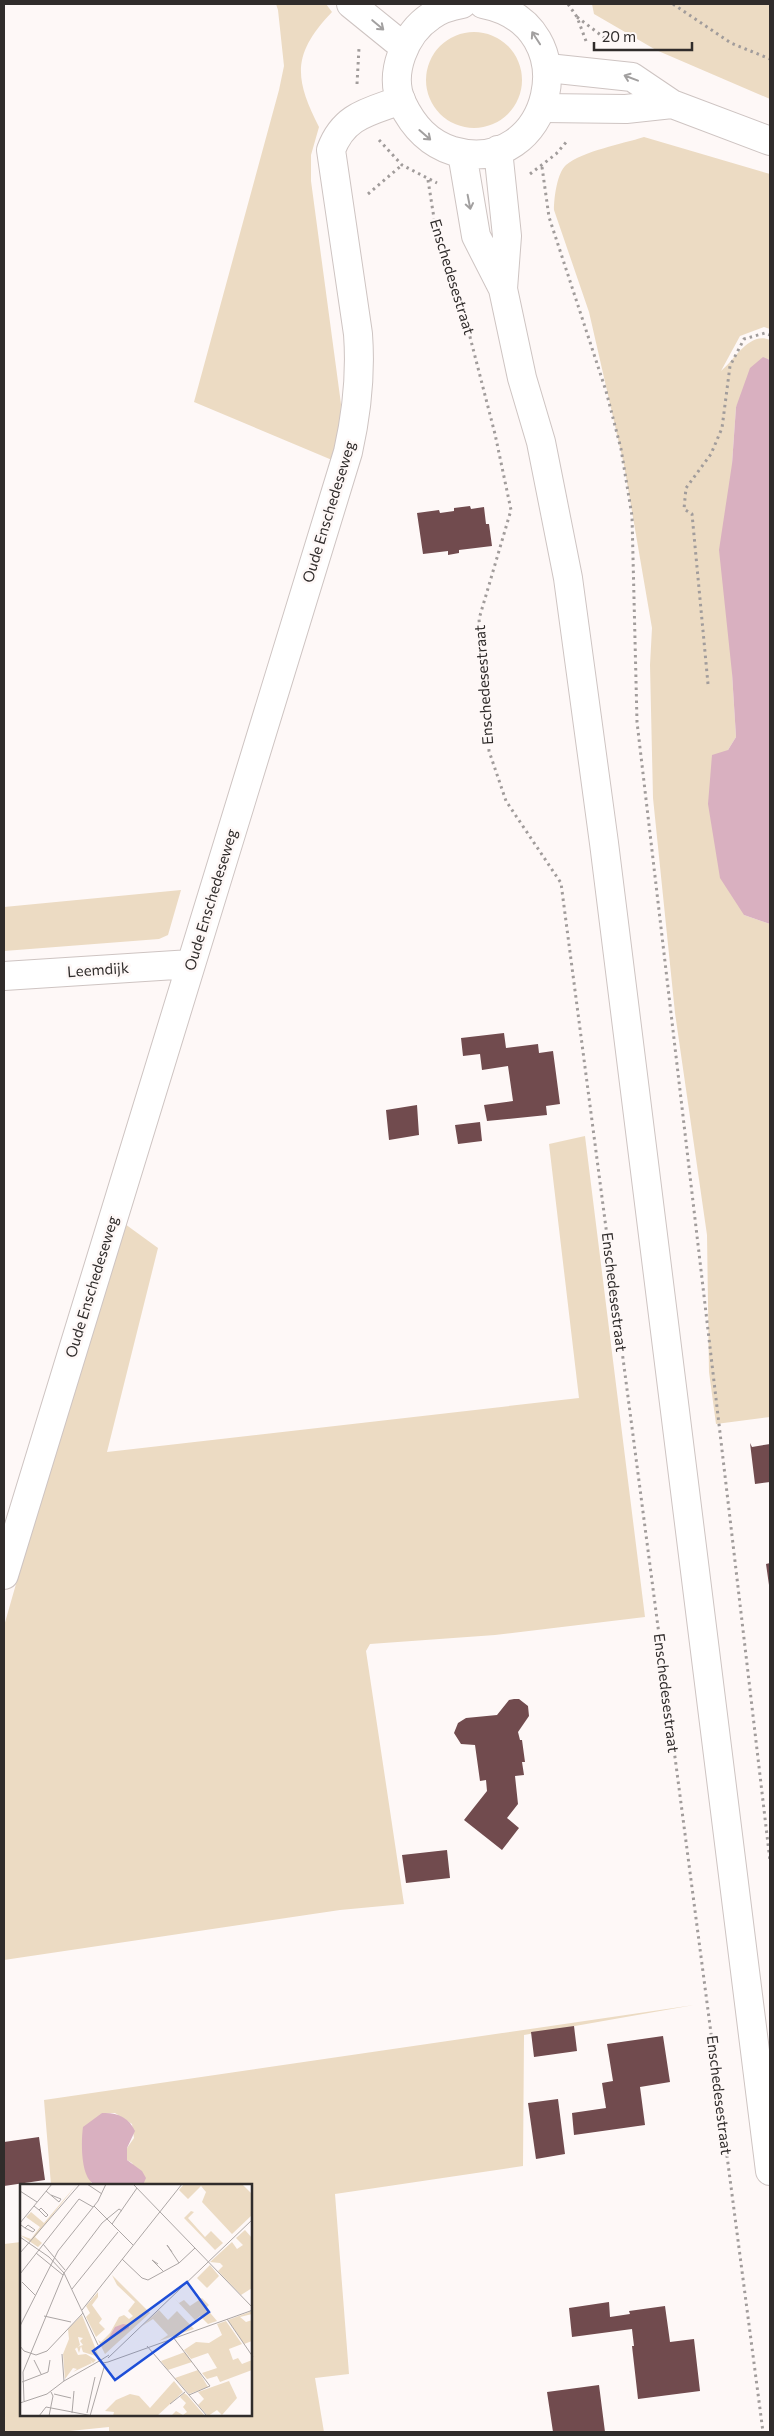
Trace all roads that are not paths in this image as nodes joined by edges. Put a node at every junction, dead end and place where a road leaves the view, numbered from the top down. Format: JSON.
{"nodes":[{"id":1,"x":352,"y":4,"type":"edge"},
{"id":2,"x":462,"y":4,"type":"edge"},
{"id":3,"x":483,"y":4,"type":"edge"},
{"id":4,"x":513,"y":9,"type":"edge"},
{"id":5,"x":422,"y":10,"type":"edge"},
{"id":6,"x":404,"y":47,"type":"junction"},
{"id":7,"x":548,"y":68,"type":"junction"},
{"id":8,"x":401,"y":100,"type":"junction"},
{"id":9,"x":672,"y":104,"type":"junction"},
{"id":10,"x":543,"y":108,"type":"junction"},
{"id":11,"x":770,"y":141,"type":"edge"},
{"id":12,"x":498,"y":150,"type":"junction"},
{"id":13,"x":462,"y":153,"type":"junction"},
{"id":14,"x":503,"y":289,"type":"junction"},
{"id":15,"x":191,"y":964,"type":"junction"},
{"id":16,"x":4,"y":976,"type":"edge"},
{"id":17,"x":11,"y":1528,"type":"edge"},
{"id":18,"x":4,"y":1575,"type":"edge"},
{"id":19,"x":770,"y":2171,"type":"edge"}],
"edges":[{"from":1,"to":6,"type":"main road","one_way":true},
{"from":2,"to":5,"type":"main road"},
{"from":3,"to":4,"type":"main road"},
{"from":7,"to":4,"type":"main road","one_way":true},
{"from":5,"to":6,"type":"main road"},
{"from":6,"to":8,"type":"main road"},
{"from":9,"to":7,"type":"main road","one_way":true},
{"from":7,"to":10,"type":"main road"},
{"from":8,"to":13,"type":"main road","one_way":true},
{"from":8,"to":15,"type":"main road","name":"Oude Enschedeseweg"},
{"from":9,"to":10,"type":"main road"},
{"from":9,"to":11,"type":"main road"},
{"from":10,"to":12,"type":"main road"},
{"from":12,"to":13,"type":"main road"},
{"from":12,"to":14,"type":"main road"},
{"from":13,"to":14,"type":"main road","one_way":true},
{"from":14,"to":19,"type":"main road"},
{"from":15,"to":16,"type":"main road","name":"Leemdijk"},
{"from":15,"to":17,"type":"main road","name":"Oude Enschedeseweg"},
{"from":17,"to":18,"type":"main road","name":"Oude Enschedeseweg"}]}
